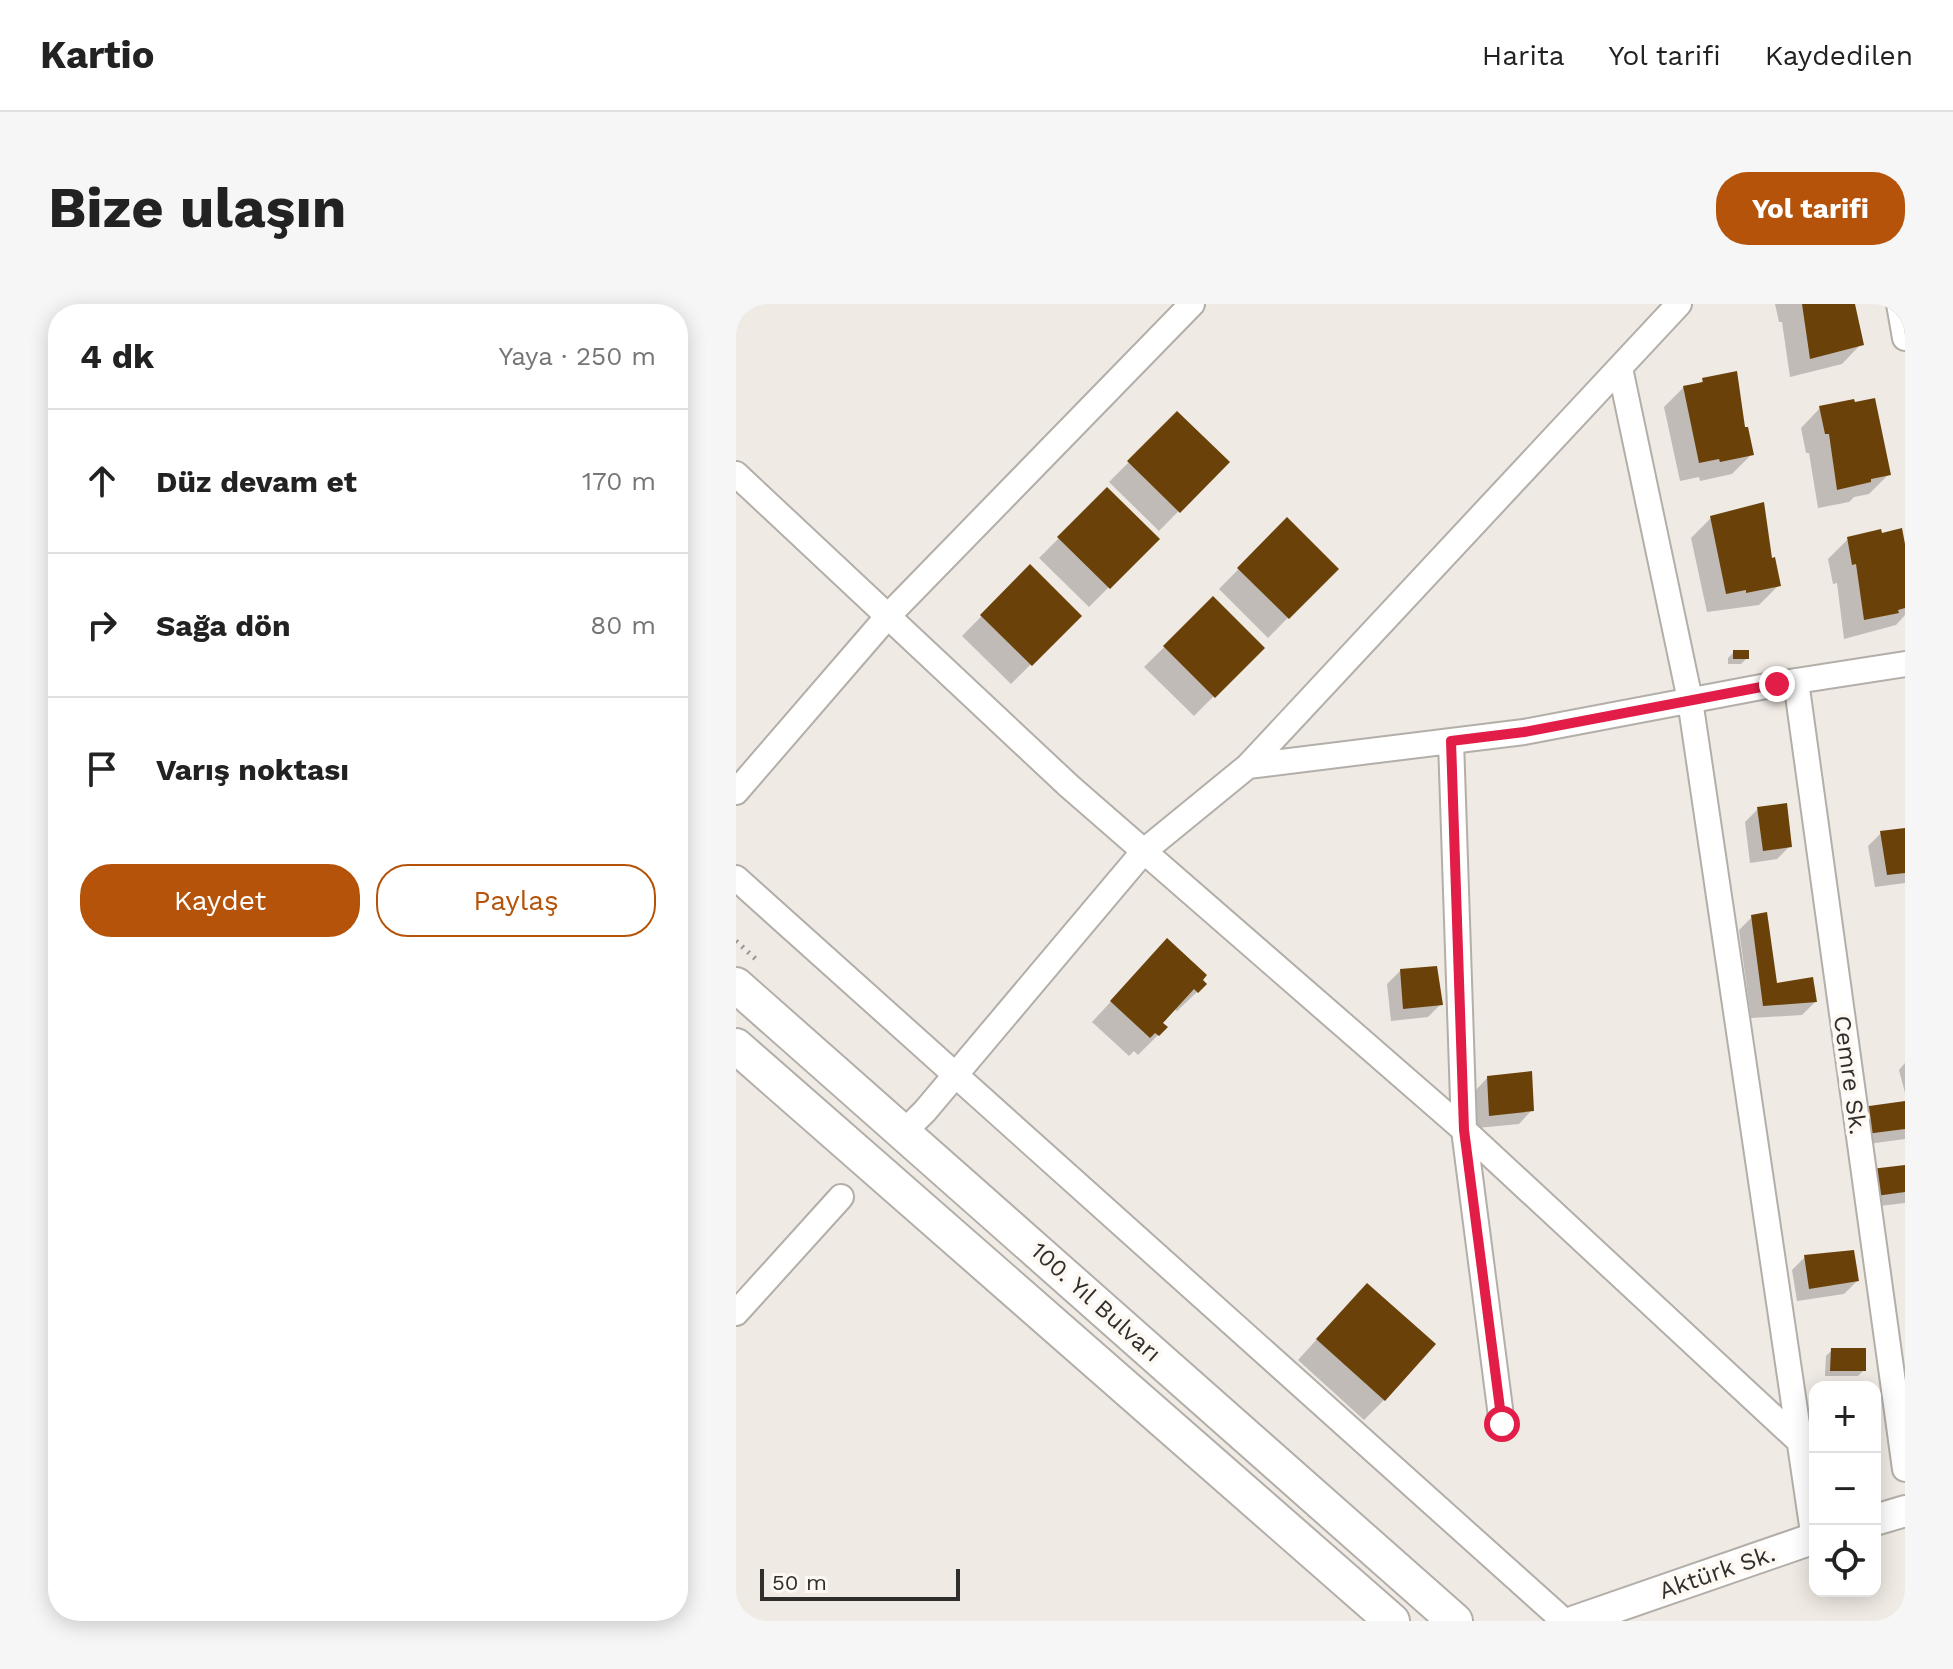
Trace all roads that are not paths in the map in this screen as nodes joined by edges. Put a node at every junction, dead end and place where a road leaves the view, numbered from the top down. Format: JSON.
{"nodes":[{"id":1,"x":1192,"y":304,"type":"edge"},
{"id":2,"x":1679,"y":304,"type":"edge"},
{"id":3,"x":1899,"y":304,"type":"edge"},
{"id":4,"x":1905,"y":338,"type":"edge"},
{"id":5,"x":1620,"y":368,"type":"junction"},
{"id":6,"x":736,"y":474,"type":"edge"},
{"id":7,"x":888,"y":616,"type":"junction"},
{"id":8,"x":1905,"y":664,"type":"edge"},
{"id":9,"x":1796,"y":681,"type":"junction"},
{"id":10,"x":1690,"y":700,"type":"junction"},
{"id":11,"x":1451,"y":741,"type":"junction"},
{"id":12,"x":1248,"y":766,"type":"junction"},
{"id":13,"x":736,"y":792,"type":"edge"},
{"id":14,"x":1144,"y":851,"type":"junction"},
{"id":15,"x":736,"y":878,"type":"edge"},
{"id":16,"x":736,"y":985,"type":"edge"},
{"id":17,"x":736,"y":1046,"type":"edge"},
{"id":18,"x":956,"y":1075,"type":"junction"},
{"id":19,"x":1464,"y":1130,"type":"junction"},
{"id":20,"x":904,"y":1132,"type":"junction"},
{"id":21,"x":841,"y":1197,"type":"dead end"},
{"id":22,"x":736,"y":1313,"type":"edge"},
{"id":23,"x":1502,"y":1424,"type":"dead end"},
{"id":24,"x":1798,"y":1440,"type":"junction"},
{"id":25,"x":1905,"y":1469,"type":"edge"},
{"id":26,"x":1905,"y":1511,"type":"edge"},
{"id":27,"x":1881,"y":1518,"type":"edge"},
{"id":28,"x":1812,"y":1525,"type":"edge"},
{"id":29,"x":1809,"y":1541,"type":"edge"},
{"id":30,"x":1392,"y":1621,"type":"edge"},
{"id":31,"x":1455,"y":1621,"type":"edge"},
{"id":32,"x":1564,"y":1621,"type":"edge"},
{"id":33,"x":1575,"y":1621,"type":"edge"}],
"edges":[{"from":1,"to":7,"type":"street"},
{"from":2,"to":5,"type":"street"},
{"from":3,"to":4,"type":"street"},
{"from":5,"to":10,"type":"street"},
{"from":5,"to":12,"type":"street"},
{"from":6,"to":7,"type":"street"},
{"from":7,"to":13,"type":"street"},
{"from":7,"to":14,"type":"street"},
{"from":8,"to":9,"type":"street"},
{"from":9,"to":10,"type":"street"},
{"from":9,"to":25,"type":"street","name":"Cemre Sk."},
{"from":10,"to":11,"type":"street"},
{"from":10,"to":24,"type":"street"},
{"from":11,"to":12,"type":"street"},
{"from":11,"to":19,"type":"street"},
{"from":12,"to":14,"type":"street"},
{"from":14,"to":18,"type":"street"},
{"from":14,"to":19,"type":"street"},
{"from":15,"to":18,"type":"street"},
{"from":16,"to":20,"type":"main road","name":"100. Yıl Bulvarı"},
{"from":17,"to":30,"type":"main road","name":"100. Yıl Bulvarı"},
{"from":18,"to":20,"type":"street"},
{"from":18,"to":32,"type":"street"},
{"from":19,"to":23,"type":"street"},
{"from":19,"to":24,"type":"street"},
{"from":20,"to":31,"type":"main road","name":"100. Yıl Bulvarı"},
{"from":21,"to":22,"type":"street"},
{"from":24,"to":28,"type":"street"},
{"from":26,"to":27,"type":"street"},
{"from":29,"to":33,"type":"street","name":"Aktürk Sk."}]}
